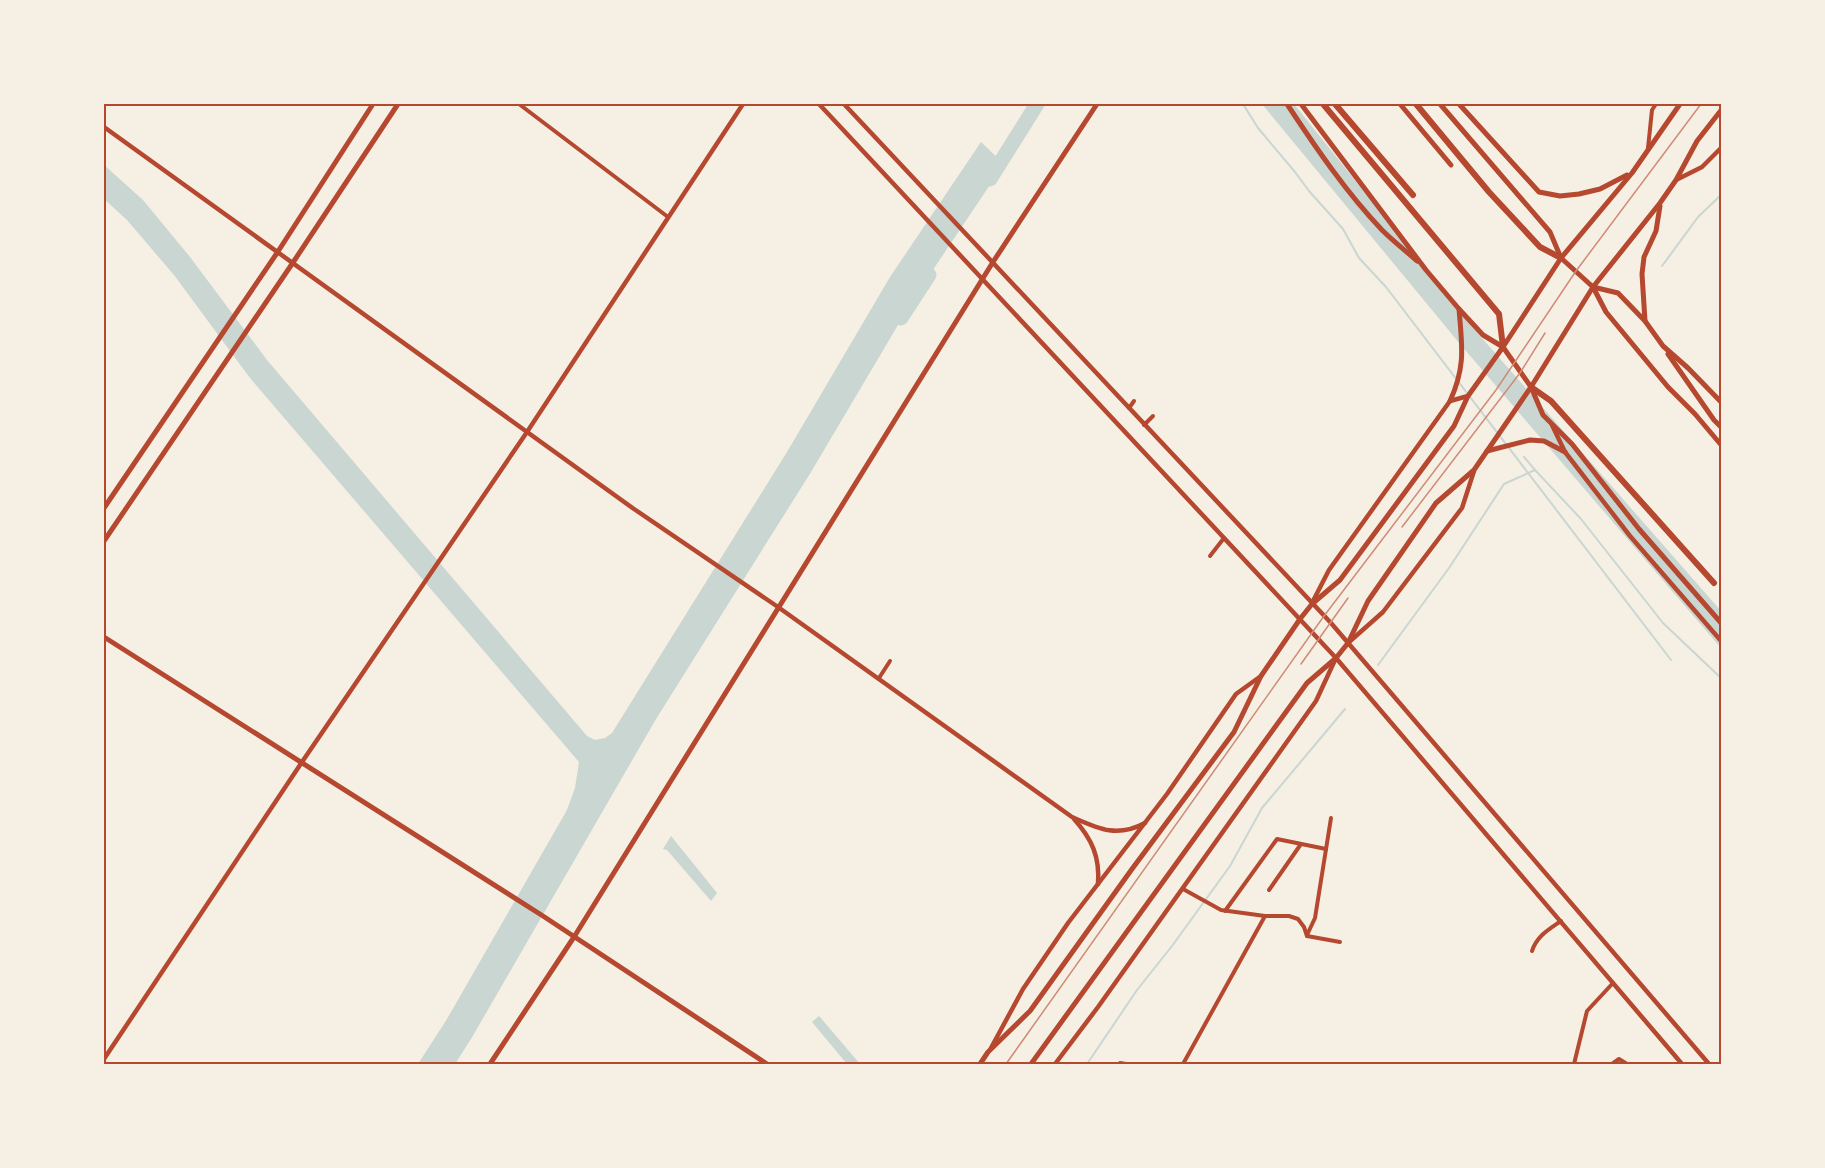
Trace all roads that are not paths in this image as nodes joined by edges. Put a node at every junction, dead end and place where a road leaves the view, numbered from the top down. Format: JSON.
{"nodes":[{"id":1,"x":373,"y":104,"type":"edge"},
{"id":2,"x":398,"y":104,"type":"edge"},
{"id":3,"x":519,"y":104,"type":"edge"},
{"id":4,"x":743,"y":104,"type":"edge"},
{"id":5,"x":819,"y":104,"type":"edge"},
{"id":6,"x":844,"y":104,"type":"edge"},
{"id":7,"x":1097,"y":104,"type":"edge"},
{"id":8,"x":1287,"y":104,"type":"edge"},
{"id":9,"x":1301,"y":104,"type":"edge"},
{"id":10,"x":1323,"y":104,"type":"edge"},
{"id":11,"x":1335,"y":104,"type":"edge"},
{"id":12,"x":1400,"y":104,"type":"edge"},
{"id":13,"x":1416,"y":104,"type":"edge"},
{"id":14,"x":1440,"y":104,"type":"edge"},
{"id":15,"x":1459,"y":104,"type":"edge"},
{"id":16,"x":1656,"y":104,"type":"edge"},
{"id":17,"x":1680,"y":104,"type":"edge"},
{"id":18,"x":1722,"y":109,"type":"edge"},
{"id":19,"x":104,"y":127,"type":"edge"},
{"id":20,"x":1722,"y":147,"type":"edge"},
{"id":21,"x":1648,"y":148,"type":"junction"},
{"id":22,"x":1452,"y":165,"type":"dead end"},
{"id":23,"x":1632,"y":172,"type":"junction"},
{"id":24,"x":1676,"y":180,"type":"junction"},
{"id":25,"x":1413,"y":195,"type":"dead end"},
{"id":26,"x":1660,"y":203,"type":"junction"},
{"id":27,"x":668,"y":217,"type":"junction"},
{"id":28,"x":277,"y":253,"type":"junction"},
{"id":29,"x":1561,"y":258,"type":"junction"},
{"id":30,"x":993,"y":262,"type":"junction"},
{"id":31,"x":292,"y":264,"type":"junction"},
{"id":32,"x":1426,"y":270,"type":"junction"},
{"id":33,"x":982,"y":280,"type":"junction"},
{"id":34,"x":1593,"y":287,"type":"junction"},
{"id":35,"x":1459,"y":309,"type":"junction"},
{"id":36,"x":1645,"y":321,"type":"junction"},
{"id":37,"x":1663,"y":346,"type":"junction"},
{"id":38,"x":1503,"y":347,"type":"junction"},
{"id":39,"x":1531,"y":387,"type":"junction"},
{"id":40,"x":1467,"y":396,"type":"junction"},
{"id":41,"x":1134,"y":401,"type":"dead end"},
{"id":42,"x":1450,"y":401,"type":"junction"},
{"id":43,"x":1722,"y":403,"type":"edge"},
{"id":44,"x":1129,"y":408,"type":"junction"},
{"id":45,"x":1153,"y":416,"type":"dead end"},
{"id":46,"x":1144,"y":424,"type":"junction"},
{"id":47,"x":1551,"y":425,"type":"junction"},
{"id":48,"x":1722,"y":428,"type":"edge"},
{"id":49,"x":527,"y":432,"type":"junction"},
{"id":50,"x":1722,"y":446,"type":"edge"},
{"id":51,"x":1486,"y":452,"type":"junction"},
{"id":52,"x":1565,"y":452,"type":"junction"},
{"id":53,"x":1474,"y":470,"type":"junction"},
{"id":54,"x":104,"y":508,"type":"edge"},
{"id":55,"x":1224,"y":538,"type":"junction"},
{"id":56,"x":104,"y":541,"type":"edge"},
{"id":57,"x":1210,"y":556,"type":"dead end"},
{"id":58,"x":1714,"y":583,"type":"dead end"},
{"id":59,"x":1312,"y":604,"type":"junction"},
{"id":60,"x":778,"y":607,"type":"junction"},
{"id":61,"x":1300,"y":619,"type":"junction"},
{"id":62,"x":1722,"y":624,"type":"edge"},
{"id":63,"x":104,"y":637,"type":"edge"},
{"id":64,"x":1722,"y":642,"type":"edge"},
{"id":65,"x":1348,"y":643,"type":"junction"},
{"id":66,"x":1336,"y":658,"type":"junction"},
{"id":67,"x":890,"y":661,"type":"dead end"},
{"id":68,"x":1261,"y":676,"type":"junction"},
{"id":69,"x":879,"y":678,"type":"junction"},
{"id":70,"x":302,"y":762,"type":"junction"},
{"id":71,"x":1072,"y":817,"type":"junction"},
{"id":72,"x":1331,"y":818,"type":"dead end"},
{"id":73,"x":1145,"y":823,"type":"junction"},
{"id":74,"x":1301,"y":844,"type":"junction"},
{"id":75,"x":1326,"y":849,"type":"junction"},
{"id":76,"x":1098,"y":884,"type":"junction"},
{"id":77,"x":1184,"y":889,"type":"junction"},
{"id":78,"x":1269,"y":890,"type":"dead end"},
{"id":79,"x":1225,"y":911,"type":"junction"},
{"id":80,"x":1265,"y":916,"type":"junction"},
{"id":81,"x":1561,"y":921,"type":"junction"},
{"id":82,"x":1307,"y":936,"type":"junction"},
{"id":83,"x":574,"y":937,"type":"junction"},
{"id":84,"x":1340,"y":942,"type":"dead end"},
{"id":85,"x":1532,"y":951,"type":"dead end"},
{"id":86,"x":1613,"y":983,"type":"junction"},
{"id":87,"x":988,"y":1052,"type":"junction"},
{"id":88,"x":104,"y":1059,"type":"edge"},
{"id":89,"x":490,"y":1065,"type":"edge"},
{"id":90,"x":767,"y":1065,"type":"edge"},
{"id":91,"x":980,"y":1065,"type":"edge"},
{"id":92,"x":1031,"y":1065,"type":"edge"},
{"id":93,"x":1055,"y":1065,"type":"edge"},
{"id":94,"x":1119,"y":1065,"type":"edge"},
{"id":95,"x":1126,"y":1065,"type":"edge"},
{"id":96,"x":1183,"y":1065,"type":"edge"},
{"id":97,"x":1574,"y":1065,"type":"edge"},
{"id":98,"x":1612,"y":1065,"type":"edge"},
{"id":99,"x":1628,"y":1065,"type":"edge"},
{"id":100,"x":1682,"y":1065,"type":"edge"},
{"id":101,"x":1709,"y":1065,"type":"edge"}],
"edges":[{"from":1,"to":28,"type":"main road"},
{"from":2,"to":31,"type":"main road"},
{"from":3,"to":27,"type":"street"},
{"from":4,"to":27,"type":"street"},
{"from":5,"to":33,"type":"street"},
{"from":6,"to":30,"type":"street"},
{"from":7,"to":30,"type":"main road"},
{"from":8,"to":32,"type":"main road"},
{"from":9,"to":32,"type":"main road"},
{"from":10,"to":38,"type":"highway"},
{"from":11,"to":25,"type":"highway"},
{"from":12,"to":22,"type":"main road"},
{"from":13,"to":29,"type":"highway"},
{"from":14,"to":29,"type":"main road"},
{"from":15,"to":23,"type":"main road"},
{"from":16,"to":21,"type":"street"},
{"from":17,"to":21,"type":"main road"},
{"from":18,"to":24,"type":"main road"},
{"from":19,"to":28,"type":"street"},
{"from":20,"to":24,"type":"street"},
{"from":21,"to":23,"type":"main road"},
{"from":23,"to":29,"type":"main road"},
{"from":24,"to":26,"type":"main road"},
{"from":26,"to":34,"type":"main road"},
{"from":26,"to":36,"type":"main road"},
{"from":27,"to":49,"type":"street"},
{"from":28,"to":31,"type":"street"},
{"from":28,"to":54,"type":"main road"},
{"from":29,"to":34,"type":"main road"},
{"from":29,"to":38,"type":"main road"},
{"from":30,"to":33,"type":"main road"},
{"from":30,"to":44,"type":"street"},
{"from":31,"to":49,"type":"street"},
{"from":31,"to":56,"type":"main road"},
{"from":32,"to":35,"type":"main road"},
{"from":33,"to":55,"type":"street"},
{"from":33,"to":60,"type":"main road"},
{"from":34,"to":36,"type":"main road"},
{"from":34,"to":39,"type":"main road"},
{"from":34,"to":50,"type":"main road"},
{"from":35,"to":38,"type":"main road"},
{"from":35,"to":42,"type":"main road"},
{"from":36,"to":37,"type":"main road"},
{"from":37,"to":43,"type":"main road"},
{"from":37,"to":48,"type":"main road"},
{"from":38,"to":39,"type":"main road"},
{"from":38,"to":40,"type":"main road"},
{"from":39,"to":47,"type":"main road"},
{"from":39,"to":51,"type":"main road"},
{"from":39,"to":58,"type":"highway"},
{"from":40,"to":42,"type":"street"},
{"from":40,"to":59,"type":"main road"},
{"from":41,"to":44,"type":"street"},
{"from":42,"to":59,"type":"street"},
{"from":44,"to":46,"type":"street"},
{"from":45,"to":46,"type":"street"},
{"from":46,"to":59,"type":"street"},
{"from":47,"to":52,"type":"street"},
{"from":47,"to":62,"type":"main road"},
{"from":49,"to":60,"type":"street"},
{"from":49,"to":70,"type":"street"},
{"from":51,"to":52,"type":"main road"},
{"from":51,"to":53,"type":"main road"},
{"from":52,"to":64,"type":"street"},
{"from":53,"to":65,"type":"main road"},
{"from":53,"to":65,"type":"street"},
{"from":55,"to":57,"type":"street"},
{"from":55,"to":61,"type":"street"},
{"from":59,"to":61,"type":"main road"},
{"from":59,"to":65,"type":"street"},
{"from":60,"to":69,"type":"street"},
{"from":60,"to":83,"type":"main road"},
{"from":61,"to":66,"type":"street"},
{"from":61,"to":68,"type":"main road"},
{"from":63,"to":70,"type":"main road"},
{"from":65,"to":66,"type":"main road"},
{"from":65,"to":101,"type":"street"},
{"from":66,"to":77,"type":"street"},
{"from":66,"to":81,"type":"street"},
{"from":66,"to":92,"type":"main road"},
{"from":67,"to":69,"type":"street"},
{"from":68,"to":73,"type":"street"},
{"from":68,"to":87,"type":"main road"},
{"from":69,"to":71,"type":"street"},
{"from":70,"to":83,"type":"main road"},
{"from":70,"to":88,"type":"street"},
{"from":71,"to":73,"type":"street"},
{"from":71,"to":76,"type":"street"},
{"from":72,"to":75,"type":"street"},
{"from":73,"to":76,"type":"street"},
{"from":74,"to":75,"type":"street"},
{"from":74,"to":78,"type":"street"},
{"from":74,"to":79,"type":"street"},
{"from":75,"to":82,"type":"street"},
{"from":76,"to":87,"type":"street"},
{"from":77,"to":79,"type":"street"},
{"from":77,"to":93,"type":"street"},
{"from":79,"to":80,"type":"street"},
{"from":80,"to":82,"type":"street"},
{"from":80,"to":96,"type":"street"},
{"from":81,"to":85,"type":"street"},
{"from":81,"to":86,"type":"street"},
{"from":82,"to":84,"type":"street"},
{"from":83,"to":89,"type":"main road"},
{"from":83,"to":90,"type":"main road"},
{"from":86,"to":97,"type":"street"},
{"from":86,"to":100,"type":"street"},
{"from":87,"to":91,"type":"main road"},
{"from":94,"to":95,"type":"street"},
{"from":98,"to":99,"type":"street"}]}
